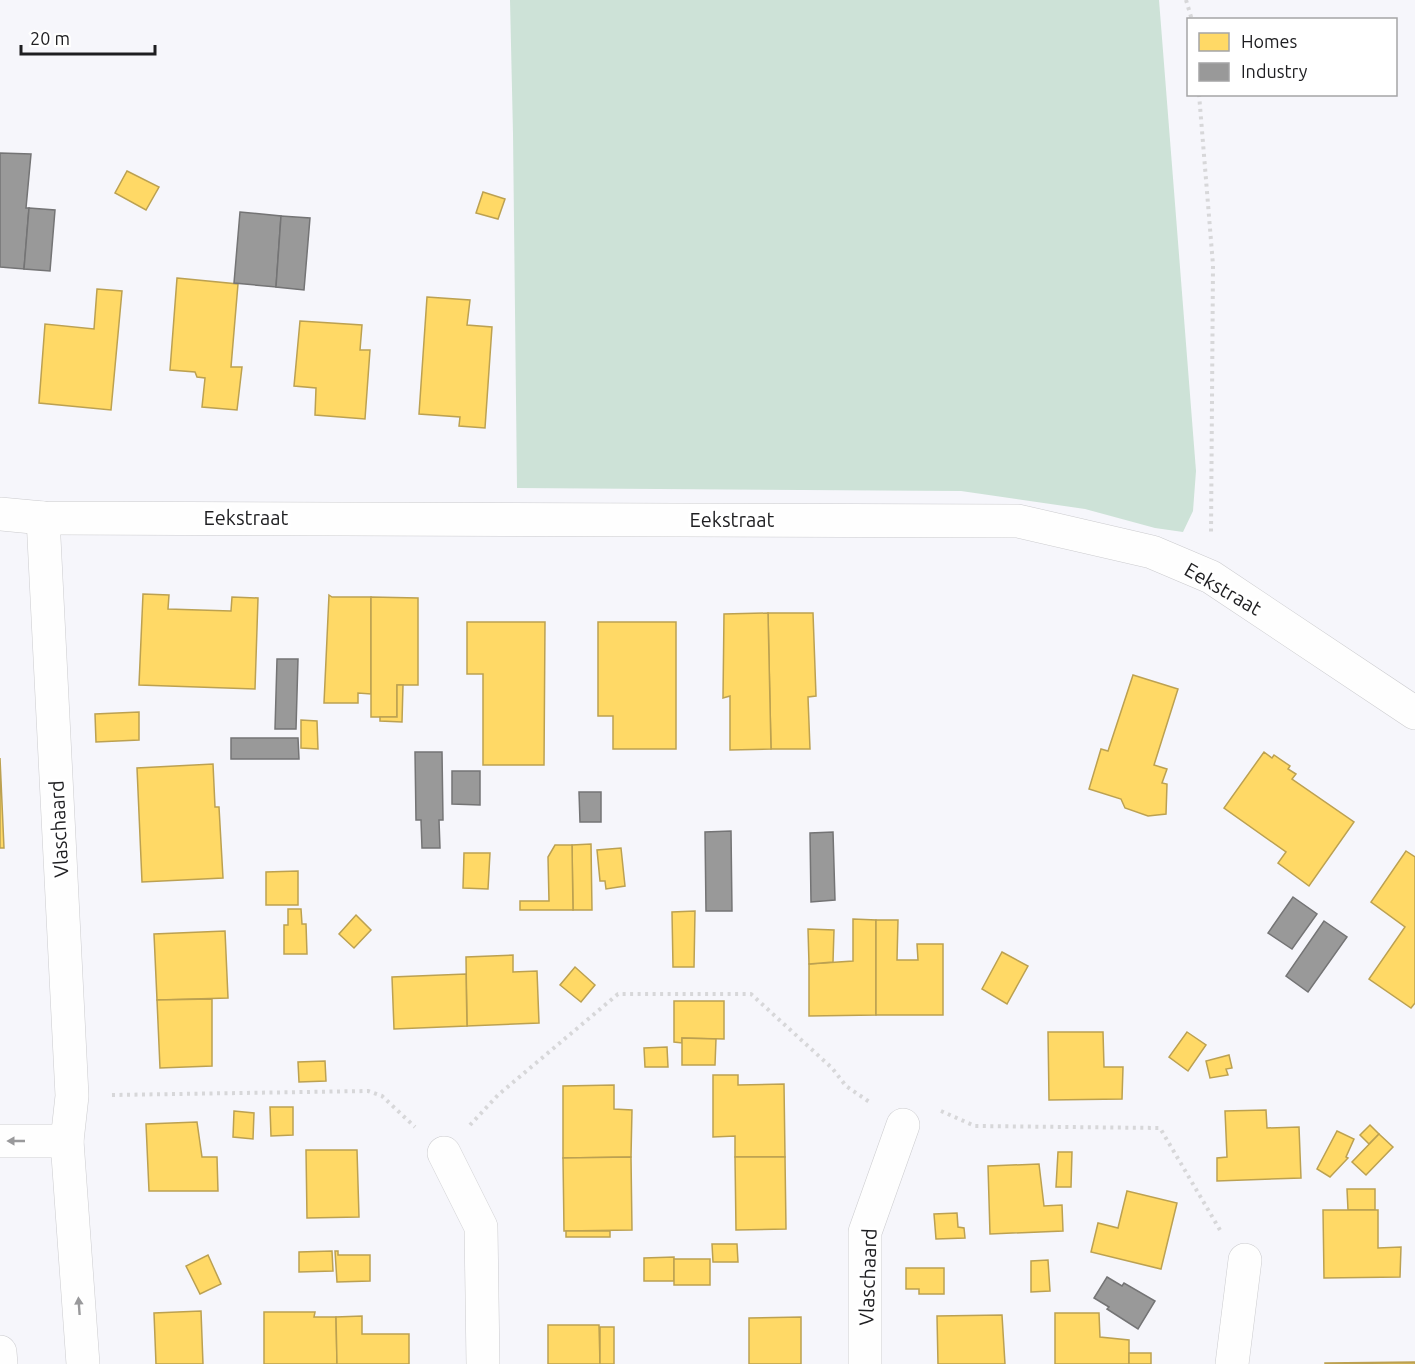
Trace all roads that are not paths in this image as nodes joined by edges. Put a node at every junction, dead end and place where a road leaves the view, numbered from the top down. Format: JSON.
{"nodes":[{"id":1,"x":0,"y":514,"type":"edge"},
{"id":2,"x":43,"y":518,"type":"junction"},
{"id":3,"x":1415,"y":713,"type":"edge"},
{"id":4,"x":903,"y":1125,"type":"road end"},
{"id":5,"x":0,"y":1141,"type":"edge"},
{"id":6,"x":67,"y":1141,"type":"junction"},
{"id":7,"x":444,"y":1153,"type":"road end"},
{"id":8,"x":1245,"y":1260,"type":"road end"},
{"id":9,"x":0,"y":1352,"type":"edge"},
{"id":10,"x":1,"y":1364,"type":"edge"},
{"id":11,"x":83,"y":1364,"type":"edge"},
{"id":12,"x":483,"y":1364,"type":"edge"},
{"id":13,"x":865,"y":1364,"type":"edge"},
{"id":14,"x":1232,"y":1364,"type":"edge"}],
"edges":[{"from":1,"to":2,"type":"street","name":"Eekstraat"},
{"from":2,"to":3,"type":"street","name":"Eekstraat"},
{"from":2,"to":6,"type":"street","name":"Vlaschaard"},
{"from":4,"to":13,"type":"street","name":"Vlaschaard"},
{"from":6,"to":5,"type":"street","one_way":true},
{"from":11,"to":6,"type":"street","name":"Vlaschaard","one_way":true},
{"from":7,"to":12,"type":"street"},
{"from":8,"to":14,"type":"street"},
{"from":9,"to":10,"type":"street"}]}
